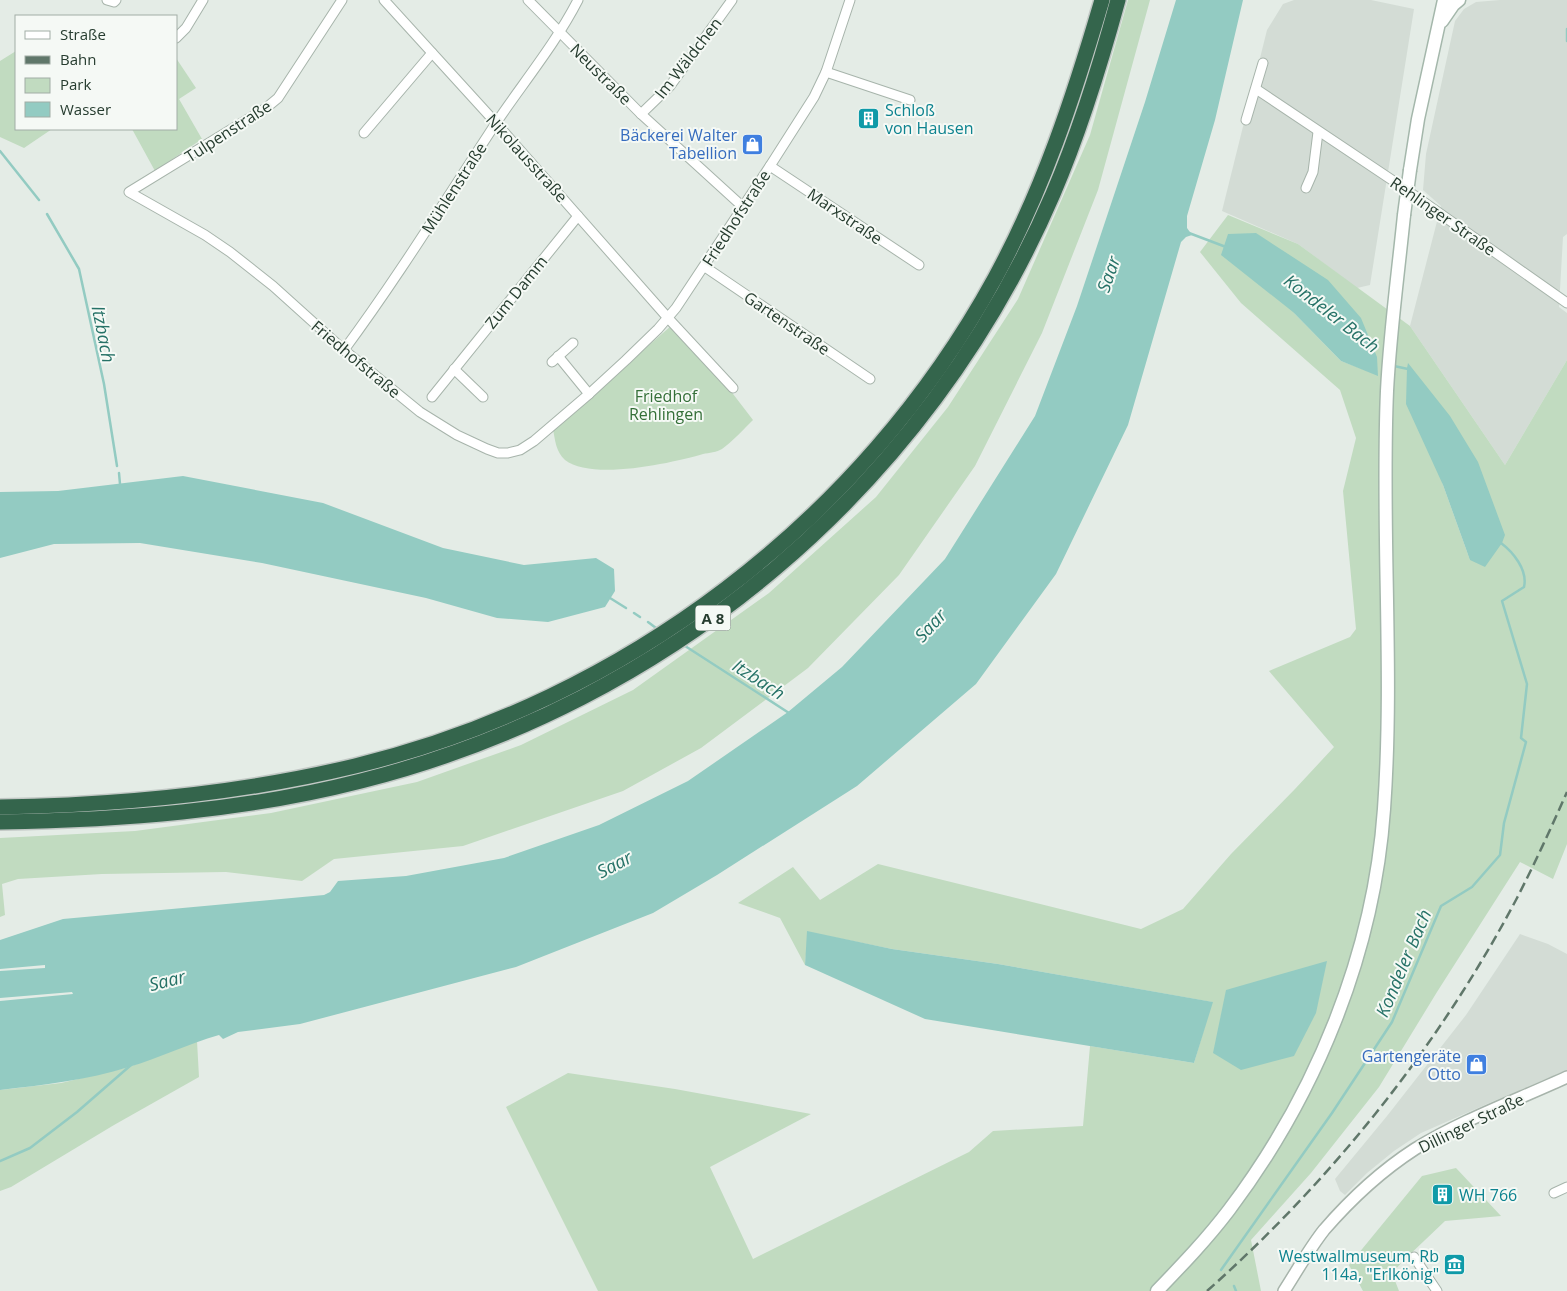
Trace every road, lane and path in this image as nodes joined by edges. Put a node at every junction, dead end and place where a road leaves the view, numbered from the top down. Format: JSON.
{"nodes":[{"id":1,"x":107,"y":0,"type":"edge"},
{"id":2,"x":116,"y":0,"type":"edge"},
{"id":3,"x":203,"y":0,"type":"edge"},
{"id":4,"x":342,"y":0,"type":"edge"},
{"id":5,"x":384,"y":0,"type":"edge"},
{"id":6,"x":528,"y":0,"type":"edge"},
{"id":7,"x":578,"y":0,"type":"edge"},
{"id":8,"x":732,"y":0,"type":"edge"},
{"id":9,"x":850,"y":0,"type":"edge"},
{"id":10,"x":1102,"y":0,"type":"edge"},
{"id":11,"x":1118,"y":0,"type":"edge"},
{"id":12,"x":1444,"y":0,"type":"edge"},
{"id":13,"x":1459,"y":0,"type":"edge"},
{"id":14,"x":1438,"y":27,"type":"junction"},
{"id":15,"x":559,"y":32,"type":"junction"},
{"id":16,"x":178,"y":36,"type":"edge"},
{"id":17,"x":432,"y":53,"type":"junction"},
{"id":18,"x":1263,"y":62,"type":"dead end"},
{"id":19,"x":826,"y":72,"type":"junction"},
{"id":20,"x":1256,"y":89,"type":"junction"},
{"id":21,"x":910,"y":100,"type":"dead end"},
{"id":22,"x":641,"y":114,"type":"junction"},
{"id":23,"x":1246,"y":120,"type":"dead end"},
{"id":24,"x":496,"y":123,"type":"junction"},
{"id":25,"x":1318,"y":132,"type":"junction"},
{"id":26,"x":364,"y":133,"type":"dead end"},
{"id":27,"x":770,"y":166,"type":"junction"},
{"id":28,"x":1306,"y":188,"type":"dead end"},
{"id":29,"x":129,"y":192,"type":"joint"},
{"id":30,"x":743,"y":207,"type":"junction"},
{"id":31,"x":578,"y":216,"type":"junction"},
{"id":32,"x":919,"y":265,"type":"dead end"},
{"id":33,"x":704,"y":267,"type":"junction"},
{"id":34,"x":1567,"y":303,"type":"edge"},
{"id":35,"x":668,"y":318,"type":"junction"},
{"id":36,"x":573,"y":343,"type":"dead end"},
{"id":37,"x":344,"y":350,"type":"junction"},
{"id":38,"x":454,"y":369,"type":"junction"},
{"id":39,"x":870,"y":379,"type":"dead end"},
{"id":40,"x":732,"y":388,"type":"dead end"},
{"id":41,"x":589,"y":394,"type":"junction"},
{"id":42,"x":432,"y":397,"type":"dead end"},
{"id":43,"x":483,"y":397,"type":"dead end"},
{"id":44,"x":0,"y":807,"type":"edge"},
{"id":45,"x":0,"y":822,"type":"edge"},
{"id":46,"x":1567,"y":1077,"type":"edge"},
{"id":47,"x":1567,"y":1187,"type":"edge"},
{"id":48,"x":1554,"y":1193,"type":"dead end"},
{"id":49,"x":1414,"y":1257,"type":"dead end"},
{"id":50,"x":1157,"y":1291,"type":"edge"},
{"id":51,"x":1284,"y":1291,"type":"edge"},
{"id":52,"x":1437,"y":1291,"type":"edge"}],
"edges":[{"from":1,"to":2,"type":"street"},
{"from":3,"to":16,"type":"street"},
{"from":4,"to":29,"type":"street","name":"Tulpenstraße"},
{"from":5,"to":17,"type":"street","name":"Nikolausstraße"},
{"from":6,"to":15,"type":"street","name":"Neustraße"},
{"from":7,"to":15,"type":"street","name":"Mühlenstraße"},
{"from":8,"to":22,"type":"street","name":"Im Wäldchen"},
{"from":9,"to":19,"type":"street","name":"Friedhofstraße"},
{"from":10,"to":44,"type":"highway","number":"A 8"},
{"from":11,"to":45,"type":"highway","number":"A 8"},
{"from":12,"to":14,"type":"main road"},
{"from":13,"to":14,"type":"main road"},
{"from":14,"to":50,"type":"main road","bridge":true},
{"from":15,"to":22,"type":"street","name":"Neustraße"},
{"from":15,"to":24,"type":"street","name":"Mühlenstraße"},
{"from":17,"to":24,"type":"street","name":"Nikolausstraße"},
{"from":17,"to":26,"type":"street"},
{"from":18,"to":20,"type":"street"},
{"from":19,"to":21,"type":"street"},
{"from":19,"to":27,"type":"street","name":"Friedhofstraße"},
{"from":20,"to":23,"type":"street"},
{"from":20,"to":25,"type":"street","name":"Rehlinger Straße"},
{"from":22,"to":30,"type":"street","name":"Neustraße"},
{"from":24,"to":31,"type":"street","name":"Nikolausstraße"},
{"from":24,"to":37,"type":"street","name":"Mühlenstraße"},
{"from":25,"to":28,"type":"street"},
{"from":25,"to":34,"type":"street","name":"Rehlinger Straße"},
{"from":27,"to":30,"type":"street","name":"Friedhofstraße"},
{"from":27,"to":32,"type":"street","name":"Marxstraße"},
{"from":29,"to":37,"type":"street","name":"Friedhofstraße"},
{"from":30,"to":33,"type":"street","name":"Friedhofstraße"},
{"from":31,"to":35,"type":"street","name":"Nikolausstraße"},
{"from":31,"to":38,"type":"street","name":"Zum Damm"},
{"from":33,"to":35,"type":"street","name":"Friedhofstraße"},
{"from":33,"to":39,"type":"street","name":"Gartenstraße"},
{"from":35,"to":40,"type":"street","name":"Nikolausstraße"},
{"from":35,"to":41,"type":"street","name":"Friedhofstraße"},
{"from":36,"to":41,"type":"street"},
{"from":37,"to":41,"type":"street","name":"Friedhofstraße"},
{"from":38,"to":42,"type":"street","name":"Zum Damm"},
{"from":38,"to":43,"type":"street"},
{"from":46,"to":51,"type":"street","name":"Dillinger Straße"},
{"from":47,"to":48,"type":"street"},
{"from":49,"to":52,"type":"street"}]}
